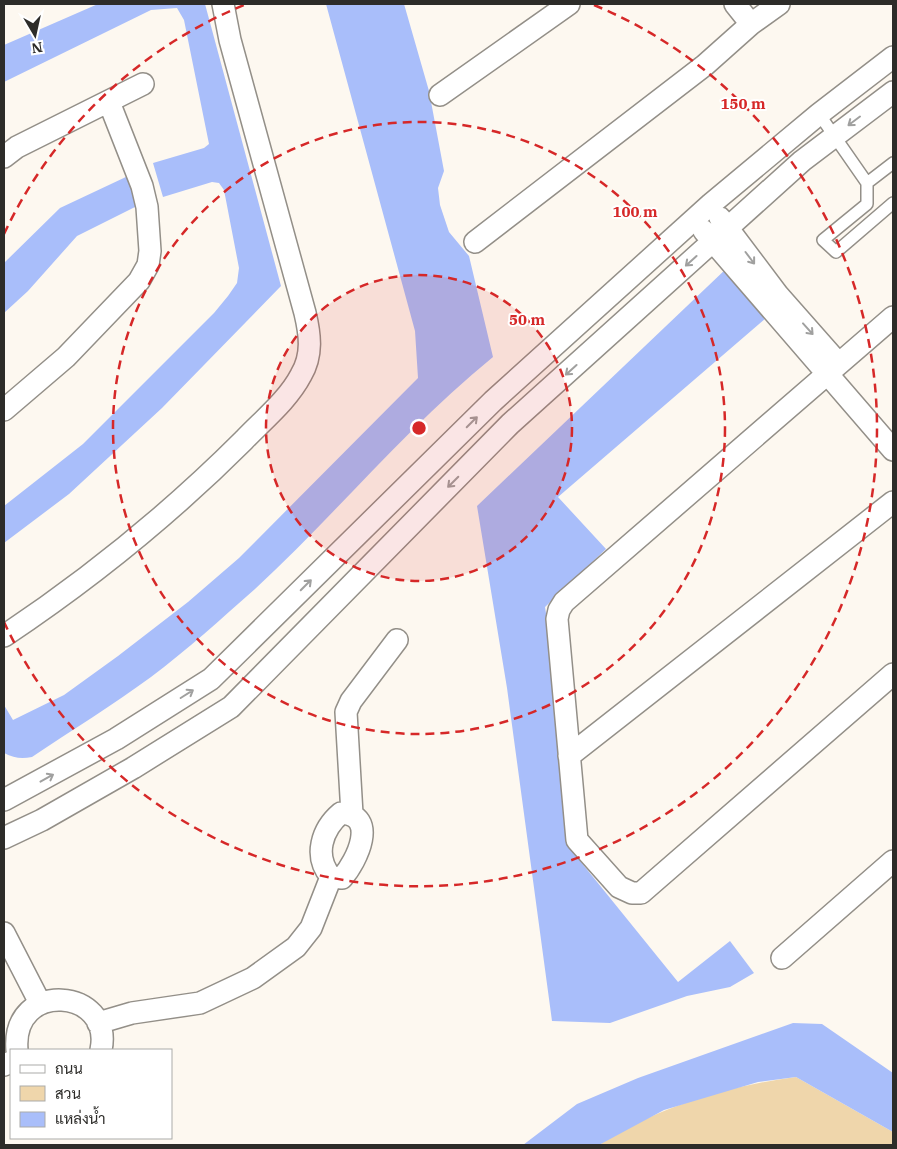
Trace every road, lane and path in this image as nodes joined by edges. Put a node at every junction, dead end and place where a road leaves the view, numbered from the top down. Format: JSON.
{"nodes":[{"id":1,"x":223,"y":4,"type":"edge"},
{"id":2,"x":569,"y":4,"type":"edge"},
{"id":3,"x":734,"y":4,"type":"edge"},
{"id":4,"x":779,"y":4,"type":"edge"},
{"id":5,"x":751,"y":24,"type":"junction"},
{"id":6,"x":893,"y":57,"type":"edge"},
{"id":7,"x":143,"y":84,"type":"dead end"},
{"id":8,"x":893,"y":92,"type":"edge"},
{"id":9,"x":440,"y":95,"type":"dead end"},
{"id":10,"x":109,"y":102,"type":"junction"},
{"id":11,"x":819,"y":114,"type":"junction"},
{"id":12,"x":833,"y":137,"type":"junction"},
{"id":13,"x":4,"y":157,"type":"edge"},
{"id":14,"x":893,"y":163,"type":"edge"},
{"id":15,"x":867,"y":183,"type":"junction"},
{"id":16,"x":893,"y":203,"type":"edge"},
{"id":17,"x":711,"y":204,"type":"junction"},
{"id":18,"x":695,"y":219,"type":"junction"},
{"id":19,"x":720,"y":235,"type":"junction"},
{"id":20,"x":475,"y":242,"type":"dead end"},
{"id":21,"x":893,"y":317,"type":"edge"},
{"id":22,"x":832,"y":368,"type":"junction"},
{"id":23,"x":4,"y":410,"type":"edge"},
{"id":24,"x":893,"y":450,"type":"edge"},
{"id":25,"x":893,"y":502,"type":"edge"},
{"id":26,"x":4,"y":636,"type":"edge"},
{"id":27,"x":397,"y":640,"type":"dead end"},
{"id":28,"x":893,"y":674,"type":"edge"},
{"id":29,"x":569,"y":756,"type":"junction"},
{"id":30,"x":4,"y":800,"type":"edge"},
{"id":31,"x":352,"y":814,"type":"junction"},
{"id":32,"x":4,"y":838,"type":"edge"},
{"id":33,"x":893,"y":861,"type":"edge"},
{"id":34,"x":331,"y":877,"type":"junction"},
{"id":35,"x":4,"y":933,"type":"edge"},
{"id":36,"x":782,"y":958,"type":"dead end"},
{"id":37,"x":40,"y":1003,"type":"junction"},
{"id":38,"x":98,"y":1023,"type":"junction"},
{"id":39,"x":17,"y":1049,"type":"edge"},
{"id":40,"x":101,"y":1049,"type":"edge"}],
"edges":[{"from":1,"to":26,"type":"street"},
{"from":2,"to":9,"type":"street"},
{"from":3,"to":5,"type":"street"},
{"from":4,"to":5,"type":"street"},
{"from":5,"to":20,"type":"street"},
{"from":6,"to":11,"type":"street"},
{"from":7,"to":10,"type":"street"},
{"from":8,"to":12,"type":"street","one_way":true},
{"from":10,"to":13,"type":"street"},
{"from":10,"to":23,"type":"street"},
{"from":11,"to":12,"type":"lane"},
{"from":11,"to":17,"type":"street"},
{"from":12,"to":15,"type":"lane"},
{"from":12,"to":19,"type":"street"},
{"from":14,"to":15,"type":"lane"},
{"from":15,"to":16,"type":"lane"},
{"from":17,"to":18,"type":"street"},
{"from":17,"to":19,"type":"street"},
{"from":18,"to":19,"type":"street"},
{"from":30,"to":18,"type":"street","one_way":true},
{"from":19,"to":22,"type":"street"},
{"from":19,"to":32,"type":"street","one_way":true},
{"from":21,"to":22,"type":"street"},
{"from":22,"to":24,"type":"street"},
{"from":22,"to":29,"type":"street"},
{"from":25,"to":29,"type":"street"},
{"from":27,"to":31,"type":"street"},
{"from":28,"to":29,"type":"street"},
{"from":31,"to":34,"type":"street"},
{"from":31,"to":34,"type":"street"},
{"from":33,"to":36,"type":"street"},
{"from":34,"to":38,"type":"street"},
{"from":35,"to":37,"type":"street"},
{"from":37,"to":38,"type":"street"},
{"from":37,"to":39,"type":"street"},
{"from":38,"to":40,"type":"street"}]}
